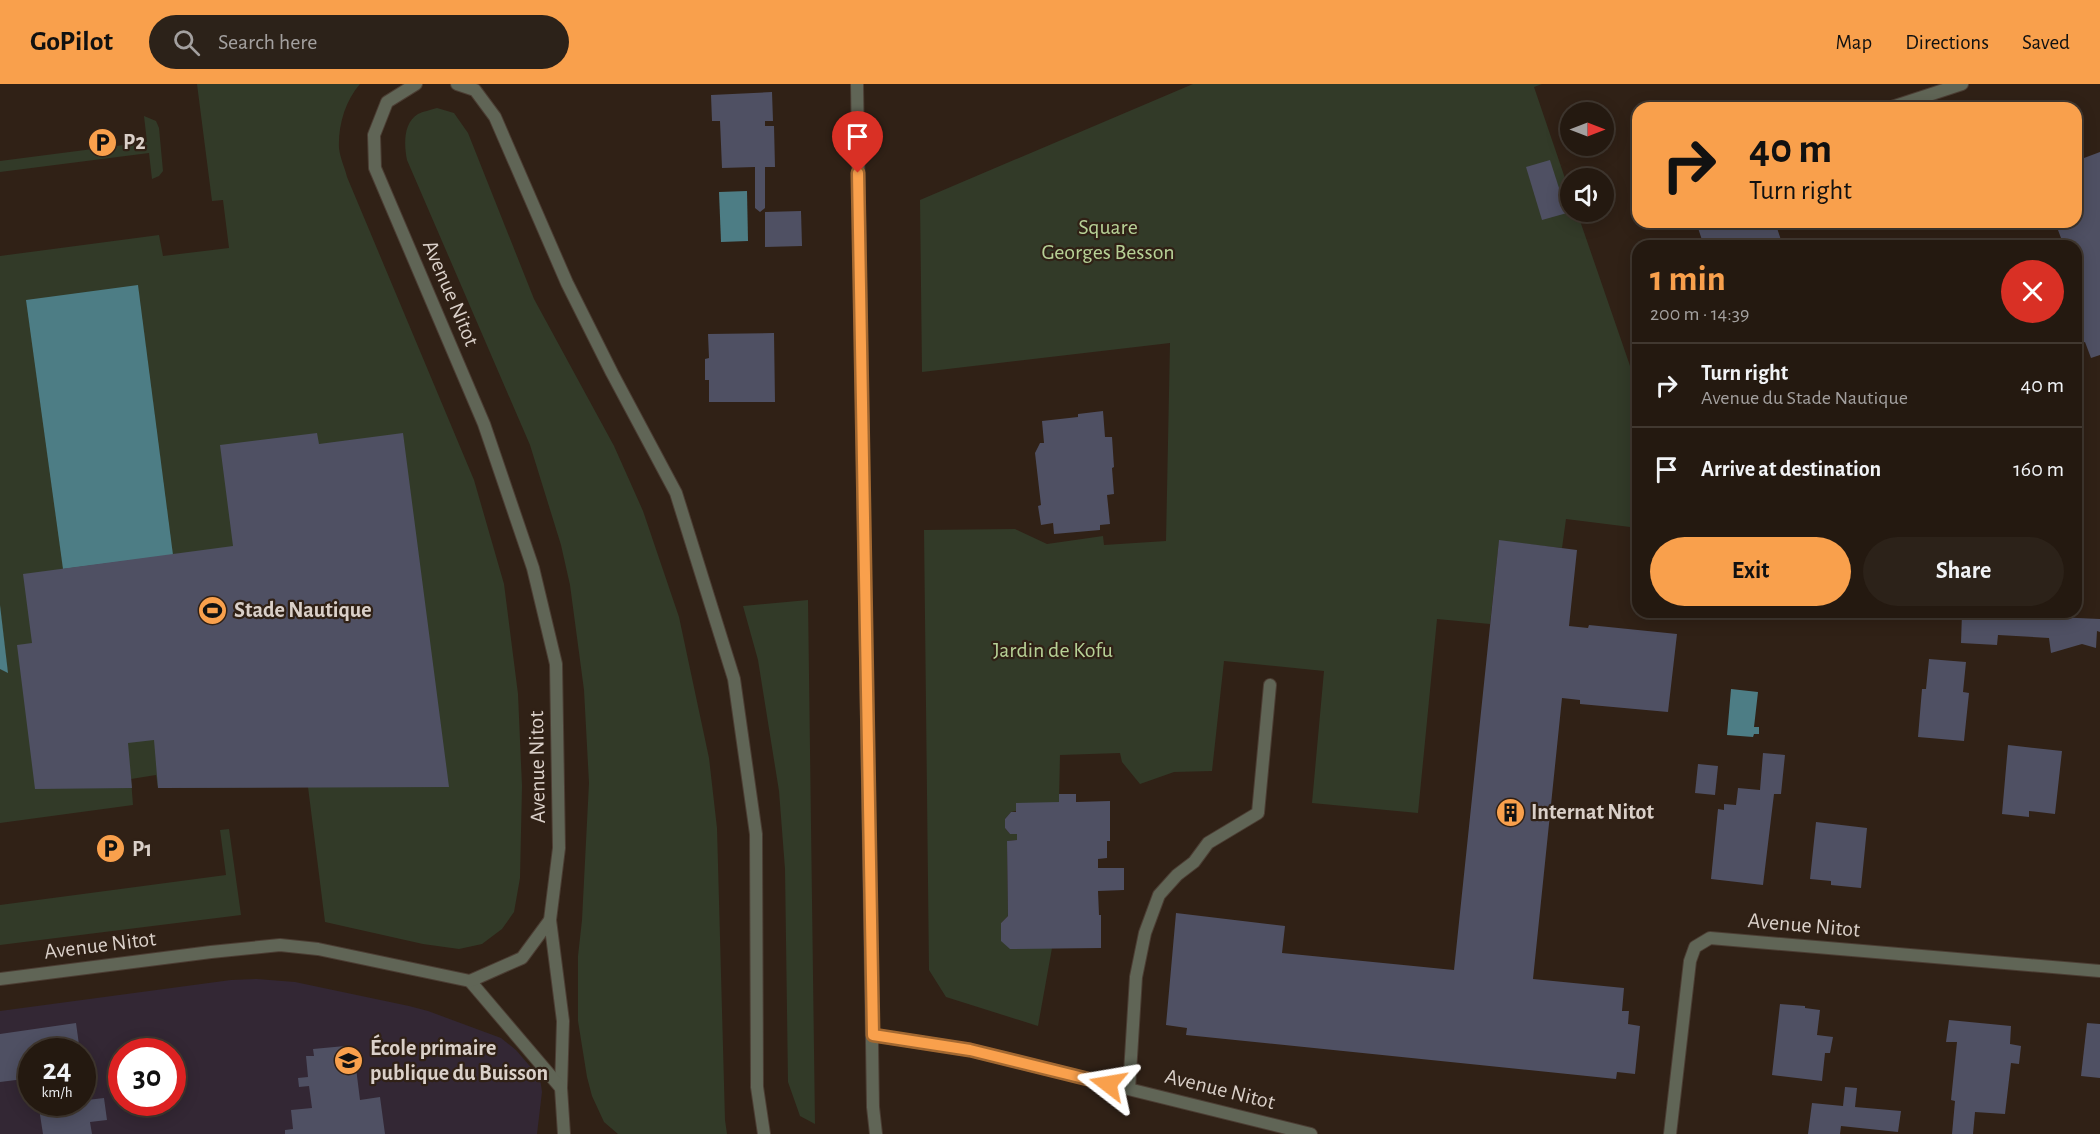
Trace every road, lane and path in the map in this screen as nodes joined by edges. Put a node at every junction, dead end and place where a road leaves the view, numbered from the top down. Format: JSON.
{"nodes":[{"id":1,"x":416,"y":84,"type":"edge"},
{"id":2,"x":457,"y":84,"type":"edge"},
{"id":3,"x":857,"y":84,"type":"edge"},
{"id":4,"x":1962,"y":84,"type":"edge"},
{"id":5,"x":1907,"y":102,"type":"edge"},
{"id":6,"x":1270,"y":685,"type":"dead end"},
{"id":7,"x":550,"y":920,"type":"junction"},
{"id":8,"x":2100,"y":971,"type":"edge"},
{"id":9,"x":0,"y":979,"type":"edge"},
{"id":10,"x":470,"y":981,"type":"junction"},
{"id":11,"x":873,"y":1035,"type":"junction"},
{"id":12,"x":561,"y":1088,"type":"junction"},
{"id":13,"x":1129,"y":1089,"type":"junction"},
{"id":14,"x":565,"y":1133,"type":"edge"},
{"id":15,"x":764,"y":1134,"type":"edge"},
{"id":16,"x":876,"y":1134,"type":"edge"},
{"id":17,"x":1311,"y":1134,"type":"edge"},
{"id":18,"x":1670,"y":1134,"type":"edge"}],
"edges":[{"from":1,"to":7,"type":"street","name":"Avenue Nitot"},
{"from":2,"to":15,"type":"street"},
{"from":3,"to":11,"type":"street"},
{"from":4,"to":5,"type":"street"},
{"from":6,"to":13,"type":"street"},
{"from":7,"to":10,"type":"street","name":"Avenue Nitot"},
{"from":7,"to":12,"type":"street"},
{"from":8,"to":18,"type":"street","name":"Avenue Nitot"},
{"from":9,"to":10,"type":"street","name":"Avenue Nitot"},
{"from":10,"to":12,"type":"street"},
{"from":11,"to":13,"type":"street","name":"Avenue Nitot"},
{"from":11,"to":16,"type":"street"},
{"from":12,"to":14,"type":"street"},
{"from":13,"to":17,"type":"street","name":"Avenue Nitot"}]}
